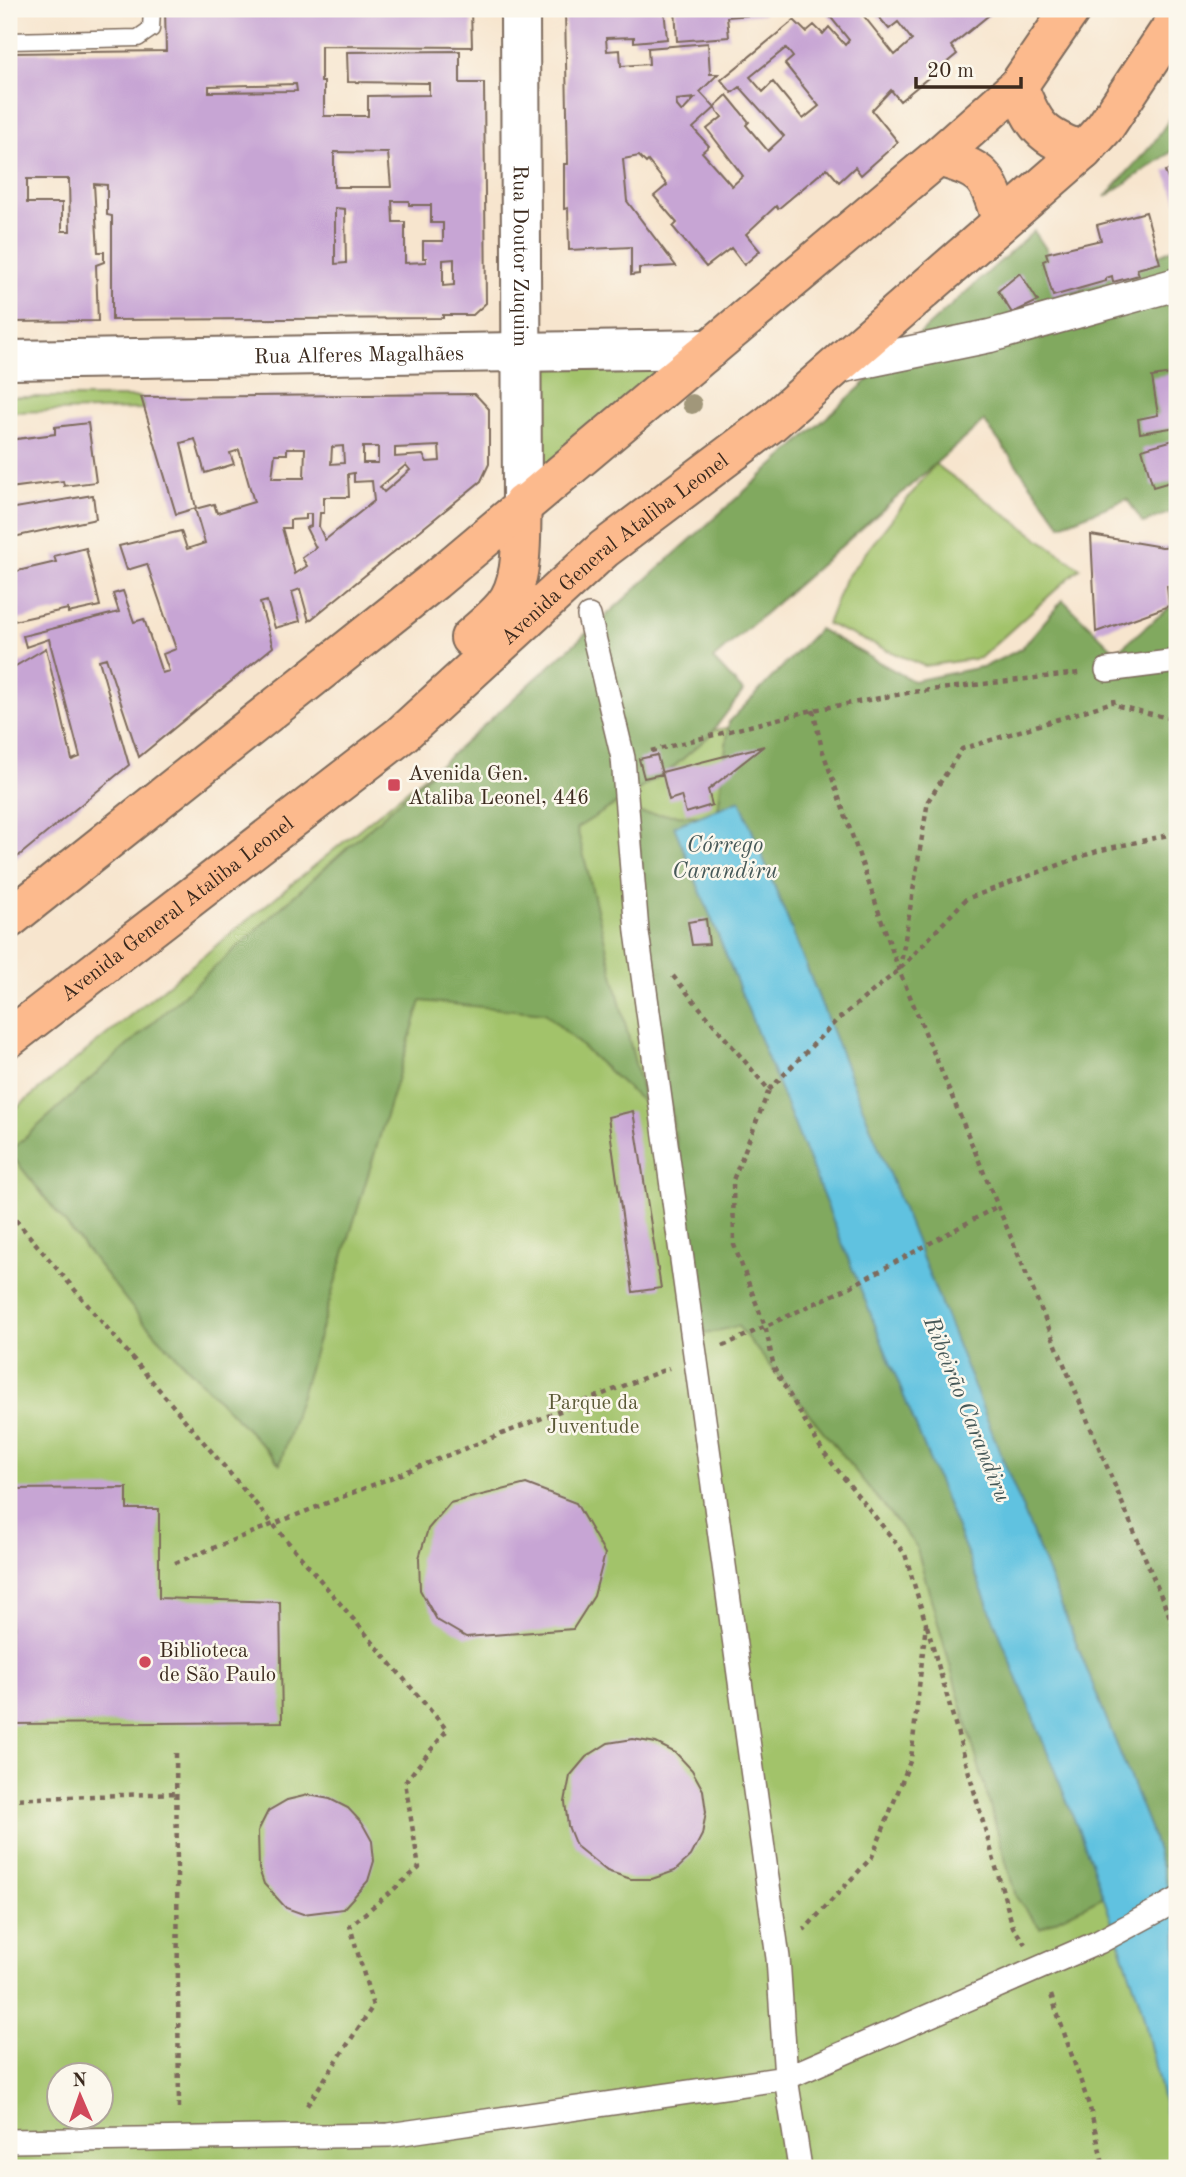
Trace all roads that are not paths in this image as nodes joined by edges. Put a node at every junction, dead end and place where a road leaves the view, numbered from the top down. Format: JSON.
{"nodes":[{"id":1,"x":152,"y":9,"type":"edge"},
{"id":2,"x":520,"y":9,"type":"edge"},
{"id":3,"x":1071,"y":9,"type":"edge"},
{"id":4,"x":1177,"y":19,"type":"edge"},
{"id":5,"x":9,"y":41,"type":"edge"},
{"id":6,"x":1018,"y":86,"type":"junction"},
{"id":7,"x":1083,"y":151,"type":"junction"},
{"id":8,"x":938,"y":157,"type":"junction"},
{"id":9,"x":1001,"y":220,"type":"junction"},
{"id":10,"x":1177,"y":284,"type":"edge"},
{"id":11,"x":710,"y":349,"type":"junction"},
{"id":12,"x":521,"y":353,"type":"junction"},
{"id":13,"x":9,"y":360,"type":"edge"},
{"id":14,"x":834,"y":368,"type":"junction"},
{"id":15,"x":522,"y":504,"type":"junction"},
{"id":16,"x":589,"y":616,"type":"dead end"},
{"id":17,"x":1177,"y":661,"type":"edge"},
{"id":18,"x":1107,"y":670,"type":"road end"},
{"id":19,"x":401,"y":735,"type":"junction"},
{"id":20,"x":9,"y":919,"type":"edge"},
{"id":21,"x":10,"y":1035,"type":"edge"},
{"id":22,"x":1177,"y":1900,"type":"edge"},
{"id":23,"x":786,"y":2078,"type":"junction"},
{"id":24,"x":9,"y":2141,"type":"edge"},
{"id":25,"x":800,"y":2168,"type":"edge"}],
"edges":[{"from":1,"to":5,"type":"lane"},
{"from":2,"to":12,"type":"street","name":"Rua Doutor Zuquim"},
{"from":3,"to":6,"type":"main road"},
{"from":4,"to":7,"type":"main road","name":"Avenida General Ataliba Leonel"},
{"from":6,"to":7,"type":"main road"},
{"from":6,"to":8,"type":"main road"},
{"from":7,"to":9,"type":"main road","name":"Avenida General Ataliba Leonel"},
{"from":8,"to":9,"type":"main road"},
{"from":8,"to":11,"type":"main road"},
{"from":9,"to":14,"type":"main road","name":"Avenida General Ataliba Leonel"},
{"from":10,"to":14,"type":"street"},
{"from":11,"to":12,"type":"street","name":"Rua Alferes Magalhães"},
{"from":11,"to":15,"type":"main road"},
{"from":12,"to":13,"type":"street","name":"Rua Alferes Magalhães"},
{"from":12,"to":15,"type":"street","name":"Rua Doutor Zuquim"},
{"from":14,"to":19,"type":"main road","name":"Avenida General Ataliba Leonel"},
{"from":15,"to":19,"type":"main road"},
{"from":15,"to":20,"type":"main road"},
{"from":16,"to":23,"type":"street"},
{"from":17,"to":18,"type":"street"},
{"from":19,"to":21,"type":"main road","name":"Avenida General Ataliba Leonel"},
{"from":22,"to":23,"type":"street"},
{"from":23,"to":24,"type":"street"},
{"from":23,"to":25,"type":"street"}]}
